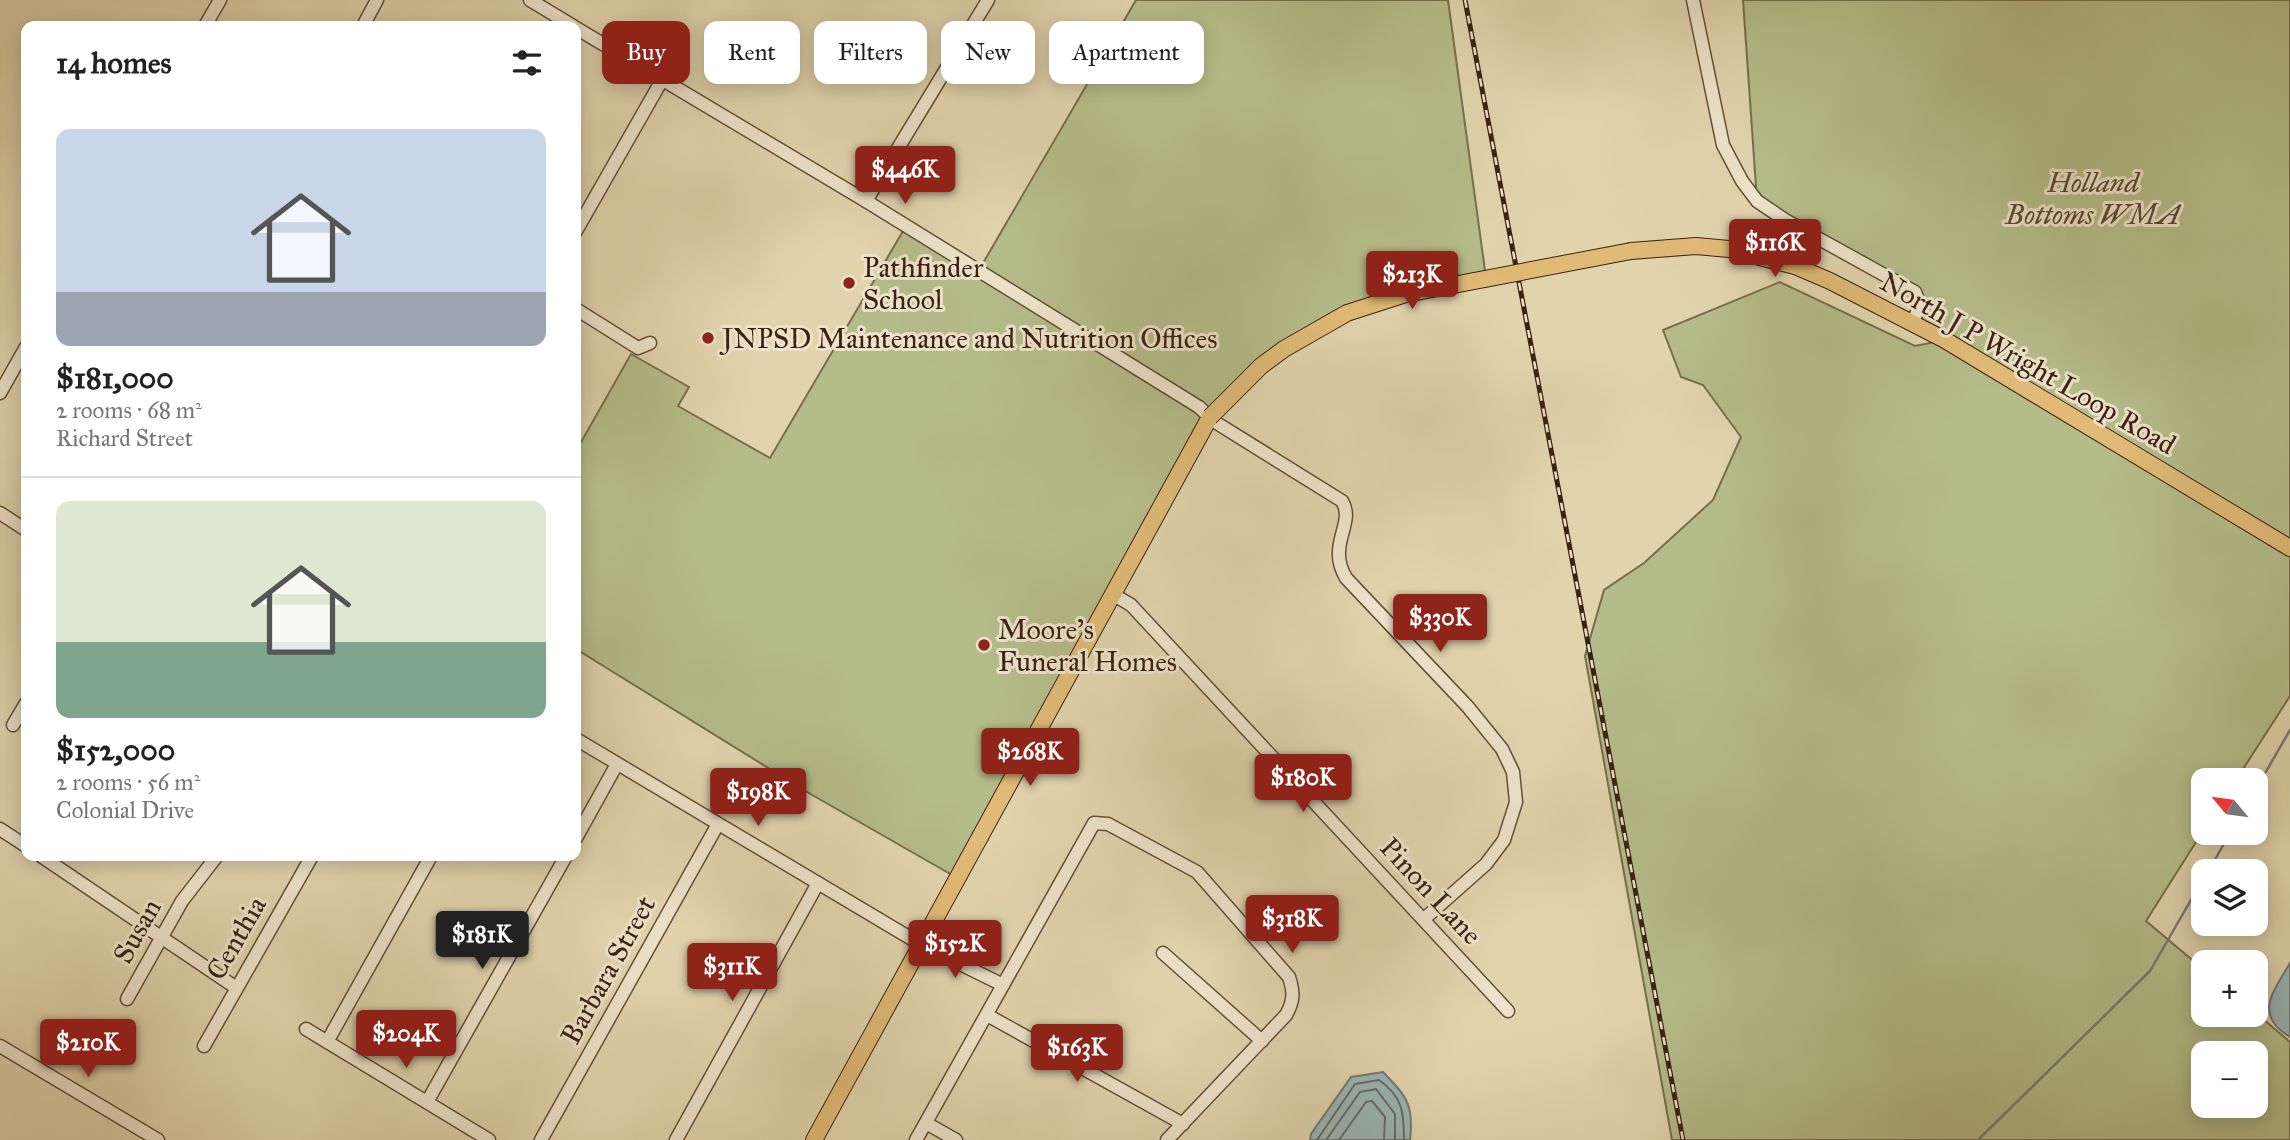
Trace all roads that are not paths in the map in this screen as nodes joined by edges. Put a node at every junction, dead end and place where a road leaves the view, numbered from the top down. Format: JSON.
{"nodes":[{"id":1,"x":220,"y":0,"type":"edge"},
{"id":2,"x":377,"y":0,"type":"edge"},
{"id":3,"x":530,"y":0,"type":"edge"},
{"id":4,"x":988,"y":0,"type":"edge"},
{"id":5,"x":1693,"y":0,"type":"edge"},
{"id":6,"x":208,"y":21,"type":"edge"},
{"id":7,"x":366,"y":21,"type":"edge"},
{"id":8,"x":564,"y":21,"type":"edge"},
{"id":9,"x":581,"y":31,"type":"edge"},
{"id":10,"x":602,"y":44,"type":"edge"},
{"id":11,"x":660,"y":84,"type":"edge"},
{"id":12,"x":669,"y":84,"type":"edge"},
{"id":13,"x":866,"y":201,"type":"junction"},
{"id":14,"x":581,"y":222,"type":"edge"},
{"id":15,"x":581,"y":312,"type":"edge"},
{"id":16,"x":1912,"y":324,"type":"junction"},
{"id":17,"x":650,"y":343,"type":"dead end"},
{"id":18,"x":21,"y":356,"type":"edge"},
{"id":19,"x":0,"y":393,"type":"edge"},
{"id":20,"x":1210,"y":416,"type":"junction"},
{"id":21,"x":0,"y":513,"type":"edge"},
{"id":22,"x":21,"y":527,"type":"edge"},
{"id":23,"x":2290,"y":548,"type":"edge"},
{"id":24,"x":1114,"y":595,"type":"junction"},
{"id":25,"x":21,"y":711,"type":"edge"},
{"id":26,"x":13,"y":725,"type":"dead end"},
{"id":27,"x":581,"y":742,"type":"edge"},
{"id":28,"x":617,"y":764,"type":"junction"},
{"id":29,"x":718,"y":824,"type":"junction"},
{"id":30,"x":0,"y":829,"type":"edge"},
{"id":31,"x":581,"y":829,"type":"edge"},
{"id":32,"x":21,"y":843,"type":"edge"},
{"id":33,"x":49,"y":861,"type":"edge"},
{"id":34,"x":213,"y":861,"type":"edge"},
{"id":35,"x":309,"y":861,"type":"edge"},
{"id":36,"x":428,"y":861,"type":"edge"},
{"id":37,"x":563,"y":861,"type":"edge"},
{"id":38,"x":818,"y":883,"type":"junction"},
{"id":39,"x":1424,"y":919,"type":"junction"},
{"id":40,"x":162,"y":936,"type":"junction"},
{"id":41,"x":922,"y":945,"type":"junction"},
{"id":42,"x":1163,"y":953,"type":"dead end"},
{"id":43,"x":1003,"y":985,"type":"junction"},
{"id":44,"x":235,"y":987,"type":"junction"},
{"id":45,"x":127,"y":999,"type":"dead end"},
{"id":46,"x":1508,"y":1011,"type":"dead end"},
{"id":47,"x":987,"y":1015,"type":"junction"},
{"id":48,"x":306,"y":1029,"type":"dead end"},
{"id":49,"x":1262,"y":1041,"type":"junction"},
{"id":50,"x":327,"y":1042,"type":"junction"},
{"id":51,"x":0,"y":1046,"type":"edge"},
{"id":52,"x":204,"y":1046,"type":"dead end"},
{"id":53,"x":427,"y":1102,"type":"junction"},
{"id":54,"x":926,"y":1123,"type":"junction"},
{"id":55,"x":1183,"y":1124,"type":"junction"},
{"id":56,"x":158,"y":1140,"type":"edge"},
{"id":57,"x":489,"y":1140,"type":"edge"},
{"id":58,"x":541,"y":1140,"type":"edge"},
{"id":59,"x":676,"y":1140,"type":"edge"},
{"id":60,"x":814,"y":1140,"type":"edge"},
{"id":61,"x":916,"y":1140,"type":"edge"},
{"id":62,"x":956,"y":1140,"type":"edge"},
{"id":63,"x":1167,"y":1140,"type":"edge"}],
"edges":[{"from":1,"to":6,"type":"street"},
{"from":2,"to":7,"type":"street"},
{"from":3,"to":8,"type":"street"},
{"from":4,"to":13,"type":"street"},
{"from":5,"to":16,"type":"street"},
{"from":9,"to":10,"type":"street"},
{"from":11,"to":14,"type":"street"},
{"from":12,"to":13,"type":"street"},
{"from":13,"to":20,"type":"street"},
{"from":15,"to":17,"type":"street"},
{"from":16,"to":20,"type":"main road","name":"North J P Wright Loop Road","bridge":true},
{"from":16,"to":23,"type":"main road","name":"North J P Wright Loop Road"},
{"from":18,"to":19,"type":"street"},
{"from":20,"to":24,"type":"main road","name":"North J P Wright Loop Road"},
{"from":20,"to":39,"type":"street"},
{"from":21,"to":22,"type":"street"},
{"from":24,"to":39,"type":"street","name":"Pinon Lane"},
{"from":24,"to":41,"type":"main road","name":"North J P Wright Loop Road"},
{"from":25,"to":26,"type":"street"},
{"from":27,"to":28,"type":"street"},
{"from":28,"to":29,"type":"street"},
{"from":28,"to":31,"type":"street"},
{"from":29,"to":38,"type":"street"},
{"from":29,"to":58,"type":"street","name":"Barbara Street"},
{"from":30,"to":32,"type":"street"},
{"from":33,"to":40,"type":"street"},
{"from":34,"to":40,"type":"street","name":"Susan"},
{"from":35,"to":44,"type":"street","name":"Centhia"},
{"from":36,"to":50,"type":"street"},
{"from":37,"to":53,"type":"street"},
{"from":38,"to":41,"type":"street"},
{"from":38,"to":59,"type":"street"},
{"from":39,"to":46,"type":"street","name":"Pinon Lane"},
{"from":40,"to":44,"type":"street"},
{"from":40,"to":45,"type":"street","name":"Susan"},
{"from":41,"to":43,"type":"street"},
{"from":41,"to":60,"type":"main road","name":"North J P Wright Loop Road"},
{"from":42,"to":49,"type":"street"},
{"from":43,"to":47,"type":"street"},
{"from":43,"to":49,"type":"street"},
{"from":44,"to":52,"type":"street","name":"Centhia"},
{"from":47,"to":54,"type":"street"},
{"from":47,"to":55,"type":"street"},
{"from":48,"to":50,"type":"street"},
{"from":49,"to":55,"type":"street"},
{"from":50,"to":53,"type":"street"},
{"from":51,"to":56,"type":"street"},
{"from":53,"to":57,"type":"street"},
{"from":54,"to":61,"type":"street"},
{"from":54,"to":62,"type":"street"},
{"from":55,"to":63,"type":"street"}]}
